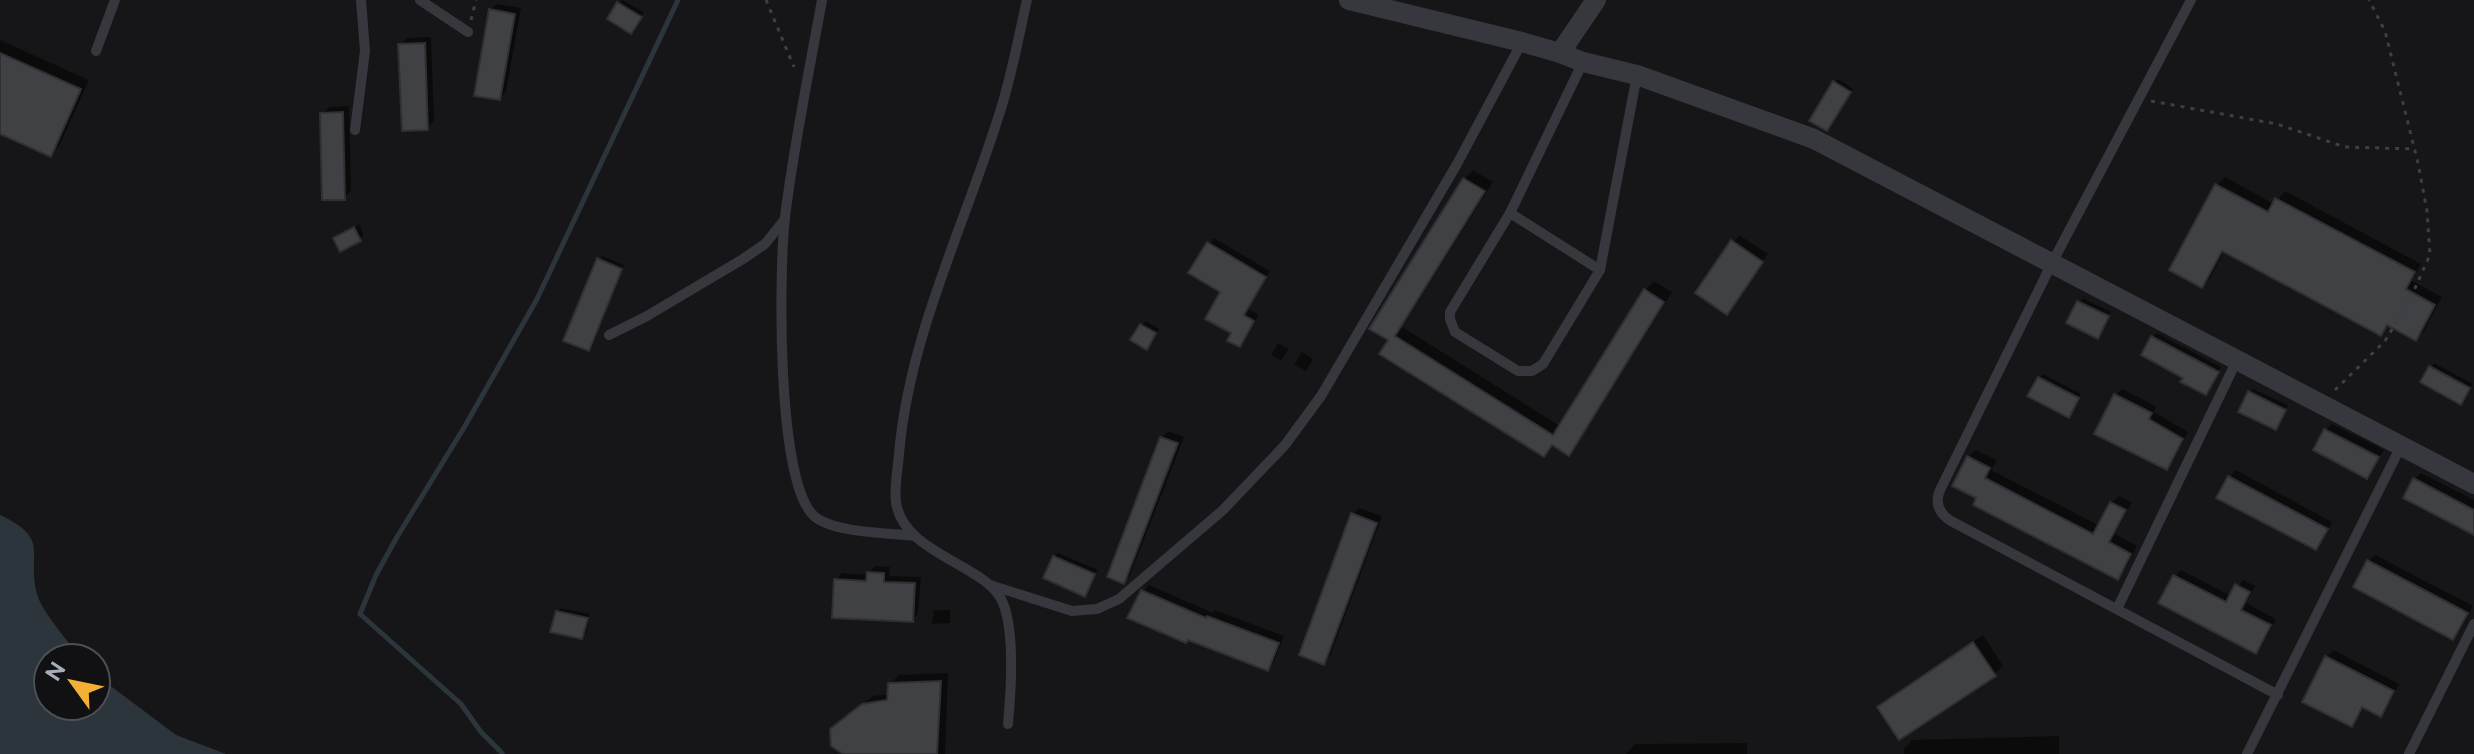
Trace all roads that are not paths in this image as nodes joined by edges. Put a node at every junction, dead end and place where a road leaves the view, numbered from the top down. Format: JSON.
{"nodes":[{"id":1,"x":115,"y":0,"type":"edge"},
{"id":2,"x":361,"y":0,"type":"edge"},
{"id":3,"x":420,"y":0,"type":"edge"},
{"id":4,"x":822,"y":0,"type":"edge"},
{"id":5,"x":1027,"y":0,"type":"edge"},
{"id":6,"x":1349,"y":0,"type":"edge"},
{"id":7,"x":1596,"y":0,"type":"edge"},
{"id":8,"x":2191,"y":0,"type":"edge"},
{"id":9,"x":468,"y":32,"type":"road end"},
{"id":10,"x":1522,"y":42,"type":"junction"},
{"id":11,"x":96,"y":51,"type":"dead end"},
{"id":12,"x":1560,"y":53,"type":"junction"},
{"id":13,"x":1583,"y":62,"type":"junction"},
{"id":14,"x":1637,"y":75,"type":"junction"},
{"id":15,"x":355,"y":130,"type":"dead end"},
{"id":16,"x":1510,"y":213,"type":"junction"},
{"id":17,"x":785,"y":219,"type":"junction"},
{"id":18,"x":2052,"y":263,"type":"junction"},
{"id":19,"x":1600,"y":270,"type":"junction"},
{"id":20,"x":609,"y":335,"type":"dead end"},
{"id":21,"x":2237,"y":360,"type":"junction"},
{"id":22,"x":2401,"y":446,"type":"junction"},
{"id":23,"x":2474,"y":484,"type":"edge"},
{"id":24,"x":915,"y":536,"type":"junction"},
{"id":25,"x":990,"y":585,"type":"junction"},
{"id":26,"x":2117,"y":609,"type":"junction"},
{"id":27,"x":2474,"y":624,"type":"edge"},
{"id":28,"x":2278,"y":695,"type":"junction"},
{"id":29,"x":1008,"y":724,"type":"dead end"},
{"id":30,"x":2247,"y":754,"type":"edge"},
{"id":31,"x":2409,"y":754,"type":"edge"}],
"edges":[{"from":1,"to":11,"type":"lane"},
{"from":2,"to":15,"type":"lane"},
{"from":3,"to":9,"type":"lane"},
{"from":4,"to":17,"type":"lane"},
{"from":5,"to":24,"type":"lane"},
{"from":6,"to":10,"type":"street"},
{"from":7,"to":12,"type":"street"},
{"from":8,"to":18,"type":"lane"},
{"from":10,"to":12,"type":"street"},
{"from":10,"to":25,"type":"lane"},
{"from":12,"to":13,"type":"street"},
{"from":13,"to":14,"type":"street"},
{"from":13,"to":16,"type":"lane"},
{"from":14,"to":18,"type":"street"},
{"from":14,"to":19,"type":"lane"},
{"from":16,"to":19,"type":"lane"},
{"from":16,"to":19,"type":"lane"},
{"from":17,"to":20,"type":"lane"},
{"from":17,"to":24,"type":"lane"},
{"from":18,"to":21,"type":"street"},
{"from":18,"to":26,"type":"lane"},
{"from":21,"to":22,"type":"street"},
{"from":21,"to":26,"type":"lane"},
{"from":22,"to":23,"type":"street"},
{"from":22,"to":28,"type":"lane"},
{"from":24,"to":25,"type":"lane"},
{"from":25,"to":29,"type":"lane"},
{"from":26,"to":28,"type":"lane"},
{"from":27,"to":31,"type":"lane"},
{"from":28,"to":30,"type":"lane"}]}
